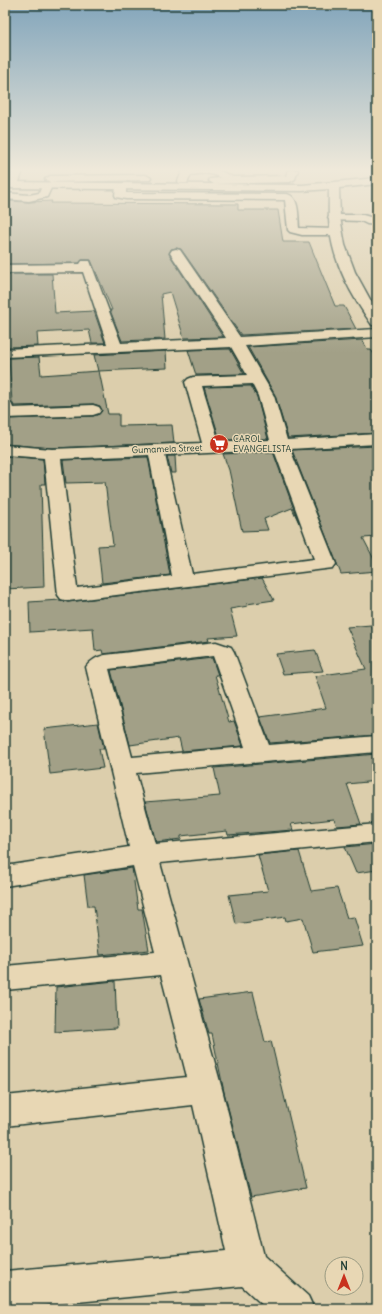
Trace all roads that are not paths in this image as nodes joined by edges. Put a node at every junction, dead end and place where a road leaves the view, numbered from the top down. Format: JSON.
{"nodes":[{"id":1,"x":299,"y":231,"type":"edge"},
{"id":2,"x":336,"y":232,"type":"joint"},
{"id":3,"x":176,"y":253,"type":"dead end"},
{"id":4,"x":5,"y":269,"type":"edge"},
{"id":5,"x":377,"y":322,"type":"edge"},
{"id":6,"x":377,"y":333,"type":"edge"},
{"id":7,"x":236,"y":342,"type":"junction"},
{"id":8,"x":116,"y":348,"type":"junction"},
{"id":9,"x":5,"y":353,"type":"edge"},
{"id":10,"x":256,"y":378,"type":"junction"},
{"id":11,"x":5,"y":406,"type":"edge"},
{"id":12,"x":93,"y":410,"type":"dead end"},
{"id":13,"x":377,"y":440,"type":"edge"},
{"id":14,"x":280,"y":445,"type":"junction"},
{"id":15,"x":212,"y":448,"type":"junction"},
{"id":16,"x":5,"y":450,"type":"edge"},
{"id":17,"x":156,"y":450,"type":"junction"},
{"id":18,"x":52,"y":454,"type":"junction"},
{"id":19,"x":183,"y":581,"type":"junction"},
{"id":20,"x":377,"y":744,"type":"edge"},
{"id":21,"x":260,"y":754,"type":"junction"},
{"id":22,"x":122,"y":766,"type":"junction"},
{"id":23,"x":377,"y":833,"type":"edge"},
{"id":24,"x":144,"y":855,"type":"junction"},
{"id":25,"x":5,"y":876,"type":"edge"},
{"id":26,"x":172,"y":962,"type":"junction"},
{"id":27,"x":5,"y":978,"type":"edge"},
{"id":28,"x":206,"y":1089,"type":"junction"},
{"id":29,"x":5,"y":1111,"type":"edge"},
{"id":30,"x":248,"y":1267,"type":"junction"},
{"id":31,"x":5,"y":1290,"type":"edge"},
{"id":32,"x":294,"y":1309,"type":"edge"}],
"edges":[{"from":1,"to":2,"type":"street"},
{"from":2,"to":5,"type":"street"},
{"from":3,"to":7,"type":"street"},
{"from":4,"to":8,"type":"street"},
{"from":6,"to":7,"type":"street"},
{"from":7,"to":8,"type":"street"},
{"from":7,"to":10,"type":"street"},
{"from":8,"to":9,"type":"street"},
{"from":10,"to":14,"type":"street"},
{"from":10,"to":15,"type":"street"},
{"from":11,"to":12,"type":"street"},
{"from":13,"to":14,"type":"street","name":"Gumamela Street"},
{"from":14,"to":15,"type":"street","name":"Gumamela Street"},
{"from":14,"to":19,"type":"street"},
{"from":15,"to":17,"type":"street","name":"Gumamela Street"},
{"from":16,"to":18,"type":"street","name":"Gumamela Street"},
{"from":17,"to":18,"type":"street","name":"Gumamela Street"},
{"from":17,"to":19,"type":"street"},
{"from":18,"to":19,"type":"street"},
{"from":20,"to":21,"type":"street"},
{"from":21,"to":22,"type":"street"},
{"from":21,"to":22,"type":"street"},
{"from":22,"to":24,"type":"street"},
{"from":23,"to":24,"type":"street"},
{"from":24,"to":25,"type":"street"},
{"from":24,"to":26,"type":"street"},
{"from":26,"to":27,"type":"street"},
{"from":26,"to":28,"type":"street"},
{"from":28,"to":29,"type":"street"},
{"from":28,"to":30,"type":"street"},
{"from":30,"to":31,"type":"street"},
{"from":30,"to":32,"type":"street"}]}
